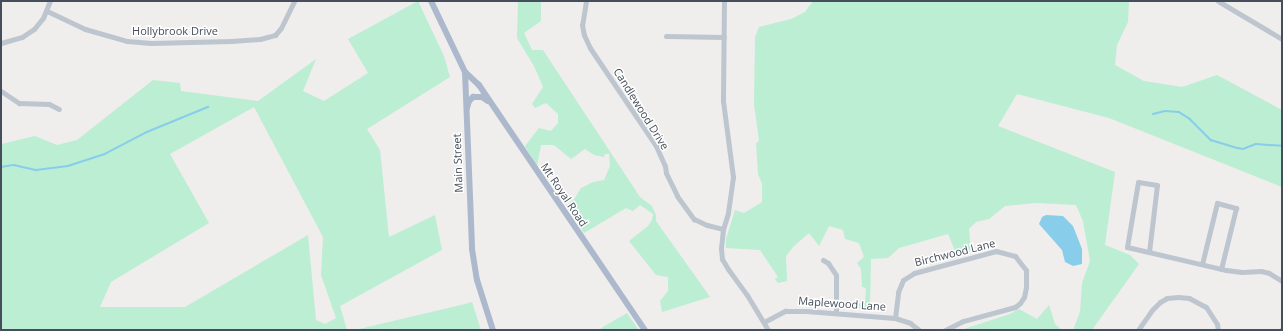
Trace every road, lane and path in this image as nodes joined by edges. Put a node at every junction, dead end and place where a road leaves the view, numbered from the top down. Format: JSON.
{"nodes":[{"id":1,"x":50,"y":1,"type":"edge"},
{"id":2,"x":294,"y":1,"type":"edge"},
{"id":3,"x":430,"y":1,"type":"edge"},
{"id":4,"x":586,"y":1,"type":"edge"},
{"id":5,"x":724,"y":1,"type":"edge"},
{"id":6,"x":1218,"y":1,"type":"edge"},
{"id":7,"x":47,"y":11,"type":"junction"},
{"id":8,"x":666,"y":36,"type":"dead end"},
{"id":9,"x":724,"y":37,"type":"junction"},
{"id":10,"x":1282,"y":39,"type":"edge"},
{"id":11,"x":1,"y":43,"type":"edge"},
{"id":12,"x":465,"y":72,"type":"junction"},
{"id":13,"x":1,"y":91,"type":"edge"},
{"id":14,"x":492,"y":106,"type":"junction"},
{"id":15,"x":58,"y":109,"type":"dead end"},
{"id":16,"x":466,"y":121,"type":"junction"},
{"id":17,"x":722,"y":229,"type":"junction"},
{"id":18,"x":1149,"y":252,"type":"junction"},
{"id":19,"x":823,"y":260,"type":"dead end"},
{"id":20,"x":1202,"y":264,"type":"junction"},
{"id":21,"x":1221,"y":269,"type":"junction"},
{"id":22,"x":1282,"y":281,"type":"edge"},
{"id":23,"x":836,"y":312,"type":"junction"},
{"id":24,"x":895,"y":318,"type":"junction"},
{"id":25,"x":764,"y":322,"type":"junction"},
{"id":26,"x":493,"y":330,"type":"edge"},
{"id":27,"x":645,"y":330,"type":"edge"},
{"id":28,"x":768,"y":330,"type":"edge"},
{"id":29,"x":920,"y":330,"type":"edge"},
{"id":30,"x":945,"y":330,"type":"edge"},
{"id":31,"x":1138,"y":330,"type":"edge"},
{"id":32,"x":1218,"y":330,"type":"edge"}],
"edges":[{"from":1,"to":7,"type":"street"},
{"from":2,"to":7,"type":"street","name":"Hollybrook Drive"},
{"from":3,"to":12,"type":"main road","name":"Main Street"},
{"from":4,"to":17,"type":"street","name":"Candlewood Drive"},
{"from":5,"to":9,"type":"street"},
{"from":6,"to":10,"type":"street"},
{"from":7,"to":11,"type":"street"},
{"from":8,"to":9,"type":"street"},
{"from":9,"to":17,"type":"street"},
{"from":12,"to":14,"type":"main road","name":"Mt Royal Road"},
{"from":12,"to":16,"type":"main road","name":"Main Street"},
{"from":13,"to":15,"type":"street"},
{"from":14,"to":16,"type":"main road"},
{"from":14,"to":27,"type":"main road","name":"Mt Royal Road"},
{"from":16,"to":26,"type":"main road","name":"Main Street"},
{"from":17,"to":25,"type":"street"},
{"from":18,"to":18,"type":"street"},
{"from":18,"to":20,"type":"street"},
{"from":19,"to":23,"type":"street"},
{"from":20,"to":21,"type":"street"},
{"from":20,"to":21,"type":"street"},
{"from":21,"to":22,"type":"street"},
{"from":23,"to":24,"type":"street","name":"Maplewood Lane"},
{"from":23,"to":25,"type":"street","name":"Maplewood Lane"},
{"from":24,"to":29,"type":"street","name":"Maplewood Lane"},
{"from":24,"to":30,"type":"street","name":"Birchwood Lane"},
{"from":25,"to":28,"type":"street"},
{"from":31,"to":32,"type":"street"}]}
